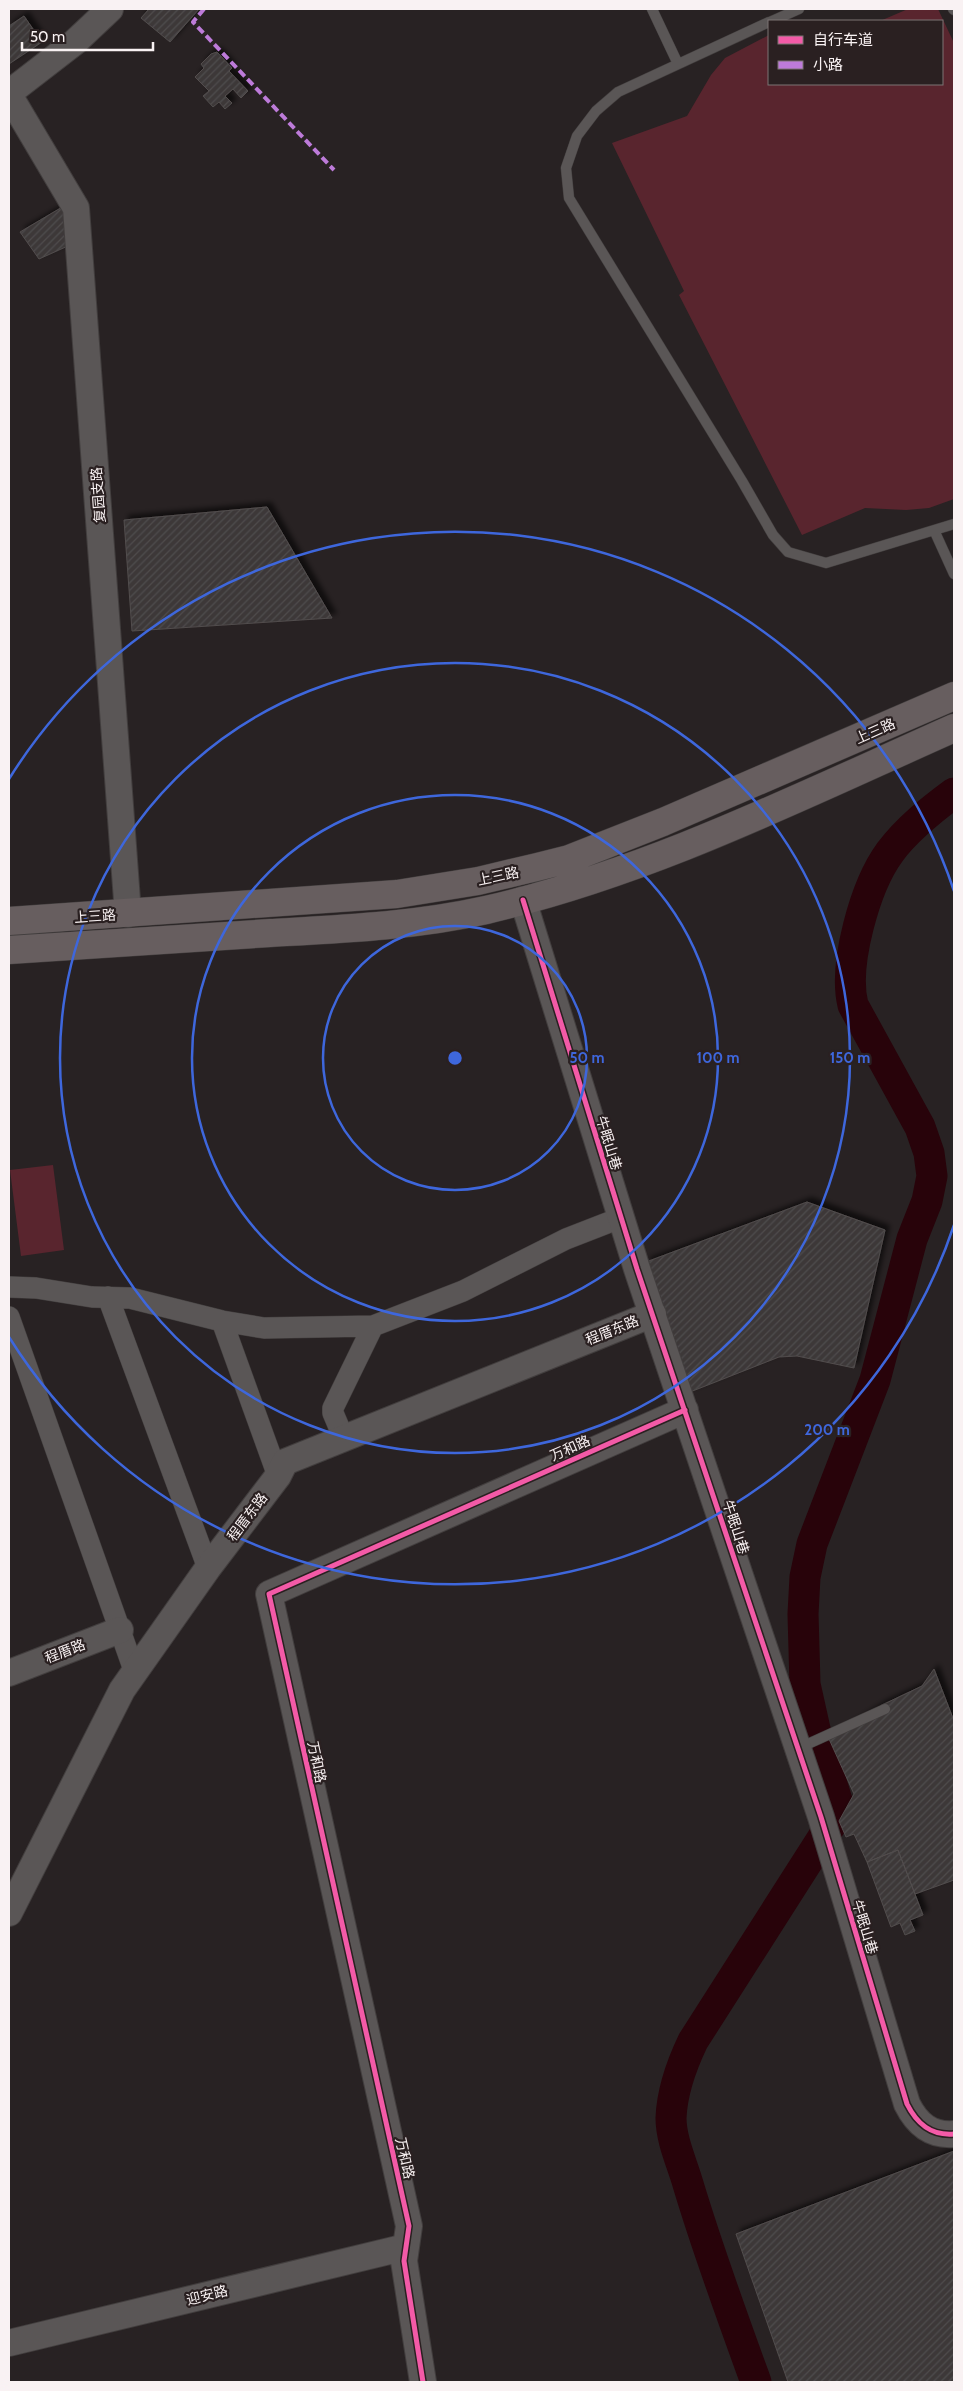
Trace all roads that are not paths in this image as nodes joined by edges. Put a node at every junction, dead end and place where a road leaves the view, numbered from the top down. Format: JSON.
{"nodes":[{"id":1,"x":110,"y":9,"type":"edge"},
{"id":2,"x":652,"y":9,"type":"edge"},
{"id":3,"x":799,"y":9,"type":"edge"},
{"id":4,"x":774,"y":20,"type":"edge"},
{"id":5,"x":768,"y":23,"type":"edge"},
{"id":6,"x":678,"y":64,"type":"junction"},
{"id":7,"x":9,"y":94,"type":"edge"},
{"id":8,"x":954,"y":524,"type":"edge"},
{"id":9,"x":934,"y":530,"type":"junction"},
{"id":10,"x":954,"y":574,"type":"edge"},
{"id":11,"x":954,"y":696,"type":"edge"},
{"id":12,"x":954,"y":728,"type":"edge"},
{"id":13,"x":523,"y":900,"type":"junction"},
{"id":14,"x":128,"y":914,"type":"junction"},
{"id":15,"x":9,"y":922,"type":"edge"},
{"id":16,"x":9,"y":950,"type":"edge"},
{"id":17,"x":620,"y":1218,"type":"junction"},
{"id":18,"x":9,"y":1287,"type":"edge"},
{"id":19,"x":108,"y":1297,"type":"junction"},
{"id":20,"x":653,"y":1314,"type":"junction"},
{"id":21,"x":9,"y":1317,"type":"edge"},
{"id":22,"x":222,"y":1321,"type":"junction"},
{"id":23,"x":373,"y":1326,"type":"junction"},
{"id":24,"x":685,"y":1410,"type":"junction"},
{"id":25,"x":344,"y":1438,"type":"junction"},
{"id":26,"x":278,"y":1476,"type":"junction"},
{"id":27,"x":208,"y":1568,"type":"junction"},
{"id":28,"x":120,"y":1630,"type":"junction"},
{"id":29,"x":134,"y":1670,"type":"junction"},
{"id":30,"x":9,"y":1673,"type":"edge"},
{"id":31,"x":885,"y":1709,"type":"dead end"},
{"id":32,"x":802,"y":1747,"type":"junction"},
{"id":33,"x":9,"y":1913,"type":"edge"},
{"id":34,"x":954,"y":2134,"type":"edge"},
{"id":35,"x":406,"y":2247,"type":"junction"},
{"id":36,"x":9,"y":2343,"type":"edge"},
{"id":37,"x":423,"y":2382,"type":"edge"}],
"edges":[{"from":1,"to":7,"type":"street"},
{"from":2,"to":6,"type":"lane"},
{"from":3,"to":4,"type":"lane"},
{"from":5,"to":6,"type":"lane"},
{"from":6,"to":9,"type":"lane"},
{"from":7,"to":14,"type":"street","name":"复园支路"},
{"from":8,"to":9,"type":"lane"},
{"from":9,"to":10,"type":"lane"},
{"from":11,"to":14,"type":"main road","name":"上三路"},
{"from":12,"to":13,"type":"main road","name":"上三路"},
{"from":13,"to":16,"type":"main road","name":"上三路"},
{"from":13,"to":17,"type":"street","name":"牛眠山巷"},
{"from":14,"to":15,"type":"main road","name":"上三路"},
{"from":17,"to":20,"type":"street","name":"牛眠山巷"},
{"from":17,"to":23,"type":"street"},
{"from":18,"to":19,"type":"street"},
{"from":19,"to":22,"type":"street"},
{"from":19,"to":27,"type":"street"},
{"from":20,"to":24,"type":"street","name":"牛眠山巷"},
{"from":20,"to":25,"type":"street","name":"程厝东路"},
{"from":21,"to":28,"type":"street"},
{"from":22,"to":23,"type":"street"},
{"from":22,"to":26,"type":"street"},
{"from":23,"to":25,"type":"street"},
{"from":24,"to":32,"type":"street","name":"牛眠山巷"},
{"from":24,"to":35,"type":"street","name":"万和路"},
{"from":25,"to":26,"type":"street","name":"程厝东路"},
{"from":26,"to":27,"type":"street","name":"程厝东路"},
{"from":27,"to":29,"type":"street","name":"程厝东路"},
{"from":28,"to":29,"type":"street"},
{"from":28,"to":30,"type":"street","name":"程厝路"},
{"from":29,"to":33,"type":"street","name":"程厝东路"},
{"from":31,"to":32,"type":"lane"},
{"from":32,"to":34,"type":"street","name":"牛眠山巷"},
{"from":35,"to":36,"type":"street","name":"迎安路"},
{"from":35,"to":37,"type":"street","name":"万和路"}]}
